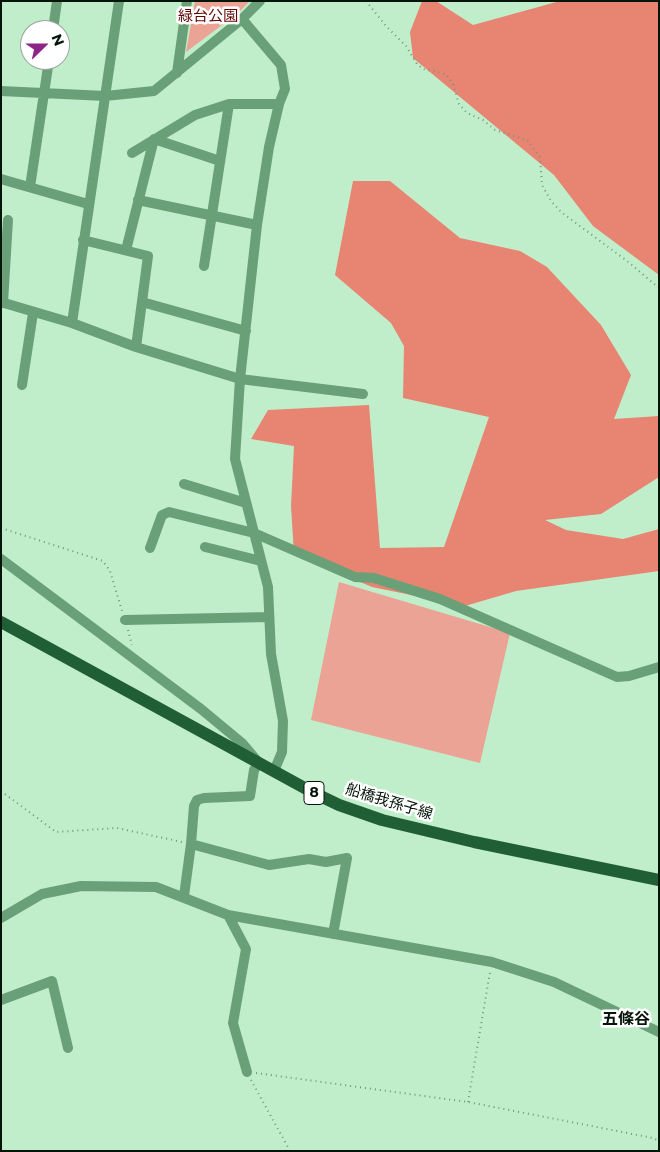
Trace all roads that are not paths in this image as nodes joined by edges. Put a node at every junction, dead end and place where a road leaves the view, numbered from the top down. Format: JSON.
{"nodes":[{"id":1,"x":58,"y":1,"type":"edge"},
{"id":2,"x":119,"y":1,"type":"edge"},
{"id":3,"x":188,"y":1,"type":"edge"},
{"id":4,"x":260,"y":1,"type":"edge"},
{"id":5,"x":242,"y":19,"type":"junction"},
{"id":6,"x":55,"y":20,"type":"edge"},
{"id":7,"x":47,"y":70,"type":"edge"},
{"id":8,"x":177,"y":73,"type":"junction"},
{"id":9,"x":1,"y":91,"type":"edge"},
{"id":10,"x":44,"y":93,"type":"junction"},
{"id":11,"x":105,"y":96,"type":"junction"},
{"id":12,"x":229,"y":104,"type":"junction"},
{"id":13,"x":279,"y":104,"type":"junction"},
{"id":14,"x":154,"y":139,"type":"junction"},
{"id":15,"x":132,"y":152,"type":"dead end"},
{"id":16,"x":220,"y":160,"type":"junction"},
{"id":17,"x":1,"y":179,"type":"edge"},
{"id":18,"x":30,"y":187,"type":"junction"},
{"id":19,"x":138,"y":200,"type":"junction"},
{"id":20,"x":88,"y":204,"type":"junction"},
{"id":21,"x":212,"y":216,"type":"junction"},
{"id":22,"x":8,"y":220,"type":"dead end"},
{"id":23,"x":258,"y":225,"type":"junction"},
{"id":24,"x":83,"y":240,"type":"junction"},
{"id":25,"x":126,"y":250,"type":"junction"},
{"id":26,"x":204,"y":266,"type":"dead end"},
{"id":27,"x":2,"y":302,"type":"edge"},
{"id":28,"x":142,"y":302,"type":"junction"},
{"id":29,"x":33,"y":313,"type":"junction"},
{"id":30,"x":72,"y":323,"type":"junction"},
{"id":31,"x":246,"y":331,"type":"junction"},
{"id":32,"x":136,"y":347,"type":"junction"},
{"id":33,"x":240,"y":379,"type":"junction"},
{"id":34,"x":22,"y":385,"type":"dead end"},
{"id":35,"x":363,"y":394,"type":"dead end"},
{"id":36,"x":184,"y":484,"type":"dead end"},
{"id":37,"x":246,"y":503,"type":"junction"},
{"id":38,"x":254,"y":533,"type":"junction"},
{"id":39,"x":205,"y":547,"type":"dead end"},
{"id":40,"x":150,"y":548,"type":"dead end"},
{"id":41,"x":1,"y":559,"type":"edge"},
{"id":42,"x":261,"y":561,"type":"junction"},
{"id":43,"x":269,"y":617,"type":"junction"},
{"id":44,"x":125,"y":620,"type":"road end"},
{"id":45,"x":2,"y":625,"type":"edge"},
{"id":46,"x":659,"y":667,"type":"edge"},
{"id":47,"x":259,"y":763,"type":"junction"},
{"id":48,"x":274,"y":771,"type":"junction"},
{"id":49,"x":191,"y":844,"type":"junction"},
{"id":50,"x":659,"y":880,"type":"edge"},
{"id":51,"x":184,"y":896,"type":"junction"},
{"id":52,"x":228,"y":914,"type":"junction"},
{"id":53,"x":1,"y":918,"type":"edge"},
{"id":54,"x":333,"y":934,"type":"junction"},
{"id":55,"x":1,"y":1000,"type":"edge"},
{"id":56,"x":659,"y":1032,"type":"edge"},
{"id":57,"x":68,"y":1048,"type":"dead end"},
{"id":58,"x":247,"y":1072,"type":"road end"}],
"edges":[{"from":1,"to":6,"type":"street"},
{"from":2,"to":11,"type":"street"},
{"from":3,"to":8,"type":"street"},
{"from":4,"to":5,"type":"street"},
{"from":5,"to":8,"type":"street"},
{"from":5,"to":13,"type":"street"},
{"from":7,"to":10,"type":"street"},
{"from":8,"to":11,"type":"street"},
{"from":9,"to":10,"type":"street"},
{"from":10,"to":11,"type":"street"},
{"from":10,"to":18,"type":"street"},
{"from":11,"to":20,"type":"street"},
{"from":12,"to":13,"type":"street"},
{"from":12,"to":14,"type":"street"},
{"from":12,"to":16,"type":"street"},
{"from":13,"to":23,"type":"street"},
{"from":14,"to":15,"type":"street"},
{"from":14,"to":16,"type":"street"},
{"from":14,"to":19,"type":"street"},
{"from":16,"to":21,"type":"street"},
{"from":17,"to":18,"type":"street"},
{"from":18,"to":20,"type":"street"},
{"from":19,"to":21,"type":"street"},
{"from":19,"to":25,"type":"street"},
{"from":20,"to":24,"type":"street"},
{"from":21,"to":23,"type":"street"},
{"from":21,"to":26,"type":"street"},
{"from":22,"to":27,"type":"street"},
{"from":23,"to":31,"type":"street"},
{"from":24,"to":25,"type":"street"},
{"from":24,"to":30,"type":"street"},
{"from":25,"to":28,"type":"street"},
{"from":27,"to":29,"type":"street"},
{"from":28,"to":31,"type":"street"},
{"from":28,"to":32,"type":"street"},
{"from":29,"to":30,"type":"street"},
{"from":29,"to":34,"type":"street"},
{"from":30,"to":32,"type":"street"},
{"from":31,"to":33,"type":"street"},
{"from":32,"to":33,"type":"street"},
{"from":33,"to":35,"type":"street"},
{"from":33,"to":37,"type":"street"},
{"from":36,"to":37,"type":"street"},
{"from":37,"to":38,"type":"street"},
{"from":38,"to":40,"type":"street"},
{"from":38,"to":42,"type":"street"},
{"from":38,"to":46,"type":"street"},
{"from":39,"to":42,"type":"street"},
{"from":41,"to":47,"type":"street"},
{"from":42,"to":43,"type":"street"},
{"from":43,"to":44,"type":"street"},
{"from":43,"to":48,"type":"street"},
{"from":45,"to":47,"type":"main road","name":"船橋我孫子線","number":"8"},
{"from":47,"to":48,"type":"main road","name":"船橋我孫子線","number":"8"},
{"from":47,"to":49,"type":"street"},
{"from":48,"to":50,"type":"main road","name":"船橋我孫子線","number":"8"},
{"from":49,"to":51,"type":"street"},
{"from":49,"to":54,"type":"street"},
{"from":51,"to":52,"type":"street"},
{"from":51,"to":53,"type":"street"},
{"from":52,"to":54,"type":"street"},
{"from":52,"to":58,"type":"street"},
{"from":54,"to":56,"type":"street"},
{"from":55,"to":57,"type":"street"}]}
